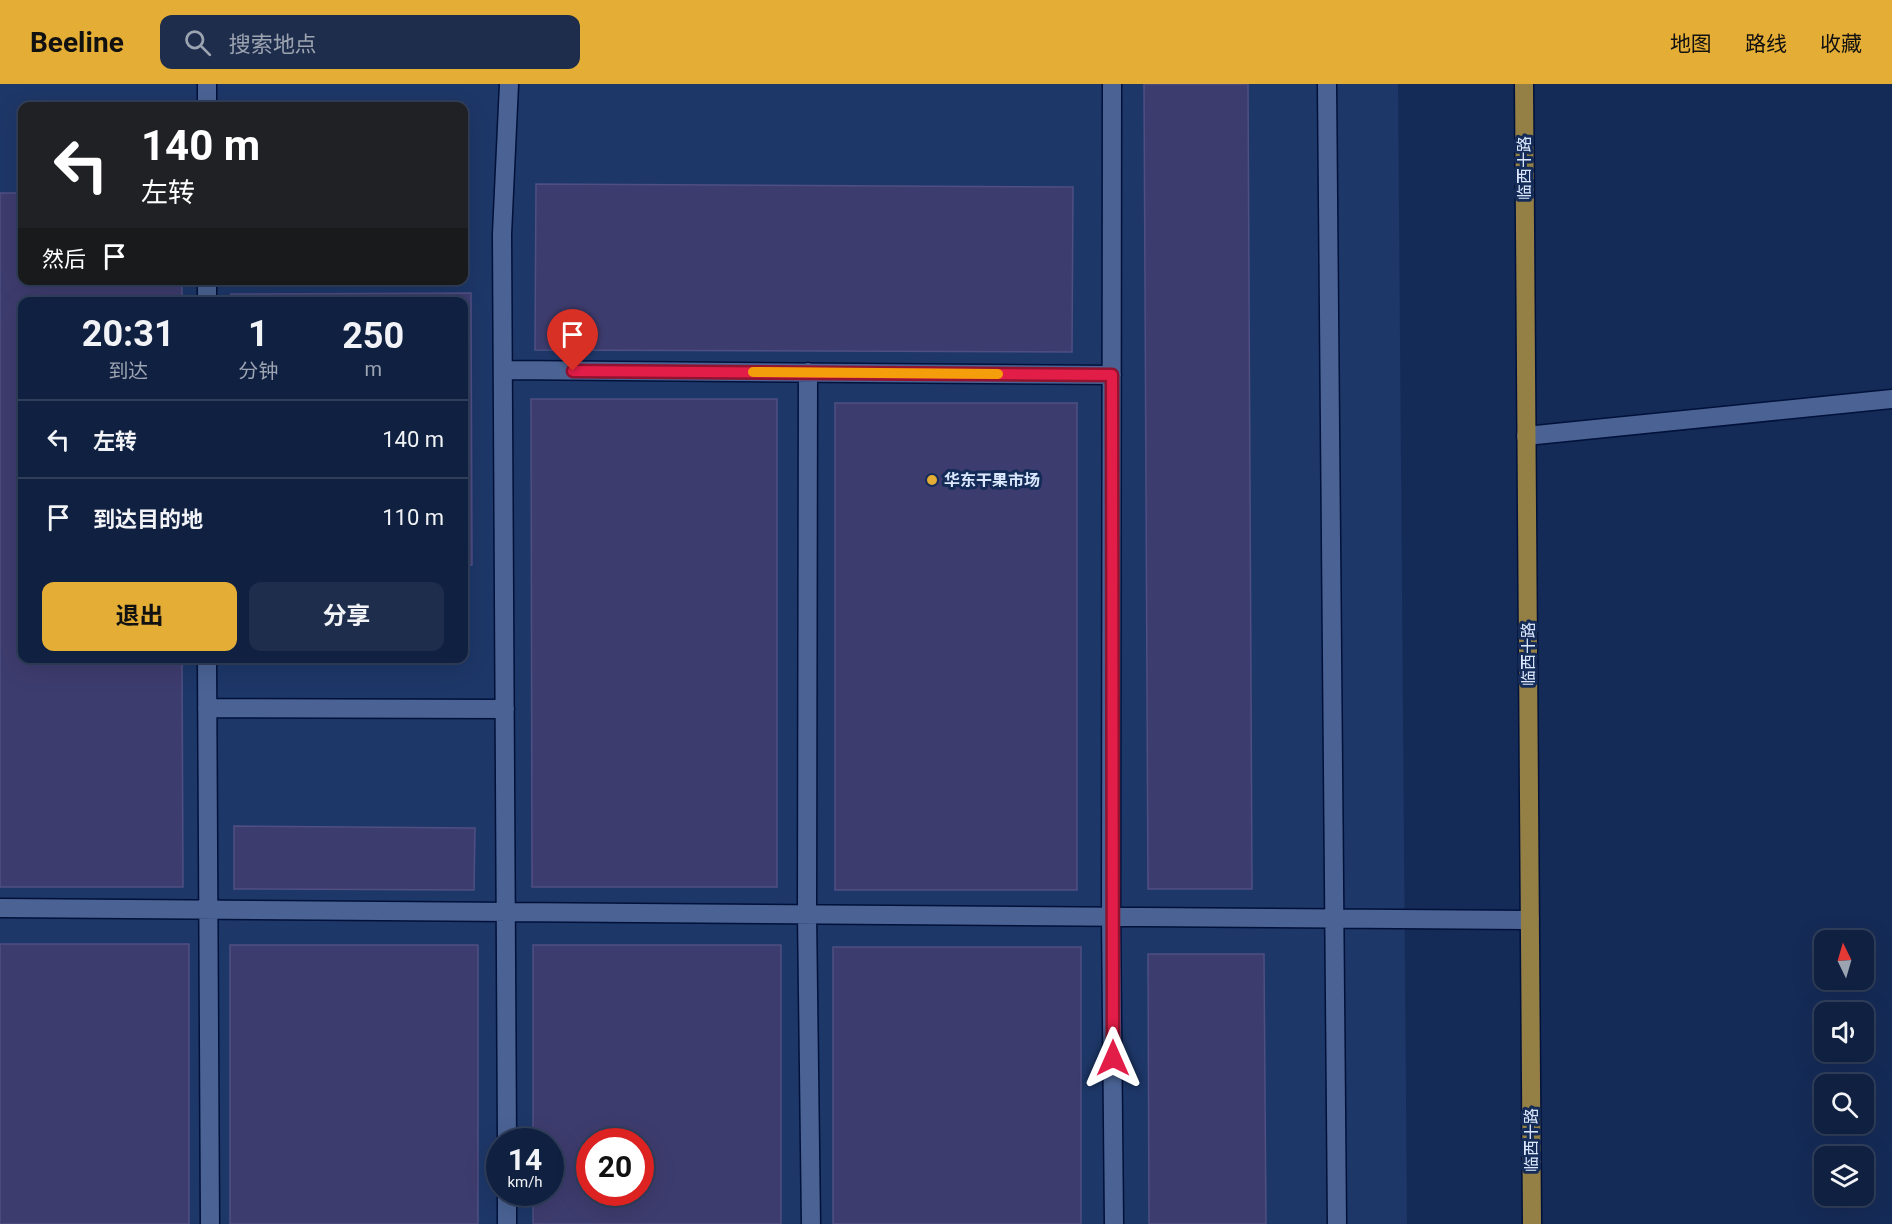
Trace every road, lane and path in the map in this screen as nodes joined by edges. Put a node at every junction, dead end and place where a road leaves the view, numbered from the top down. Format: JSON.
{"nodes":[{"id":1,"x":207,"y":84,"type":"edge"},
{"id":2,"x":509,"y":84,"type":"edge"},
{"id":3,"x":1112,"y":84,"type":"edge"},
{"id":4,"x":1327,"y":84,"type":"edge"},
{"id":5,"x":1524,"y":84,"type":"edge"},
{"id":6,"x":207,"y":102,"type":"edge"},
{"id":7,"x":503,"y":370,"type":"junction"},
{"id":8,"x":808,"y":372,"type":"junction"},
{"id":9,"x":1112,"y":375,"type":"junction"},
{"id":10,"x":1892,"y":399,"type":"edge"},
{"id":11,"x":1526,"y":436,"type":"junction"},
{"id":12,"x":207,"y":663,"type":"edge"},
{"id":13,"x":207,"y":708,"type":"junction"},
{"id":14,"x":505,"y":709,"type":"junction"},
{"id":15,"x":0,"y":908,"type":"edge"},
{"id":16,"x":207,"y":909,"type":"junction"},
{"id":17,"x":506,"y":912,"type":"junction"},
{"id":18,"x":807,"y":914,"type":"junction"},
{"id":19,"x":1112,"y":916,"type":"junction"},
{"id":20,"x":1334,"y":918,"type":"junction"},
{"id":21,"x":1530,"y":920,"type":"junction"},
{"id":22,"x":507,"y":1128,"type":"edge"},
{"id":23,"x":507,"y":1206,"type":"edge"},
{"id":24,"x":210,"y":1224,"type":"edge"},
{"id":25,"x":507,"y":1224,"type":"edge"},
{"id":26,"x":811,"y":1224,"type":"edge"},
{"id":27,"x":1114,"y":1224,"type":"edge"},
{"id":28,"x":1337,"y":1224,"type":"edge"},
{"id":29,"x":1532,"y":1224,"type":"edge"}],
"edges":[{"from":1,"to":6,"type":"street"},
{"from":2,"to":7,"type":"street"},
{"from":3,"to":9,"type":"street"},
{"from":4,"to":20,"type":"street"},
{"from":5,"to":11,"type":"main road","name":"临西十路"},
{"from":7,"to":8,"type":"street"},
{"from":7,"to":14,"type":"street"},
{"from":8,"to":9,"type":"street"},
{"from":8,"to":18,"type":"street"},
{"from":9,"to":19,"type":"street"},
{"from":10,"to":11,"type":"street"},
{"from":11,"to":21,"type":"main road","name":"临西十路"},
{"from":12,"to":13,"type":"street"},
{"from":13,"to":14,"type":"street"},
{"from":13,"to":16,"type":"street"},
{"from":14,"to":17,"type":"street"},
{"from":15,"to":16,"type":"street"},
{"from":16,"to":17,"type":"street"},
{"from":16,"to":24,"type":"street"},
{"from":17,"to":18,"type":"street"},
{"from":17,"to":22,"type":"street"},
{"from":18,"to":19,"type":"street"},
{"from":18,"to":26,"type":"street"},
{"from":19,"to":20,"type":"street"},
{"from":19,"to":27,"type":"street"},
{"from":20,"to":21,"type":"street"},
{"from":20,"to":28,"type":"street"},
{"from":21,"to":29,"type":"main road","name":"临西十路"},
{"from":23,"to":25,"type":"street"}]}
